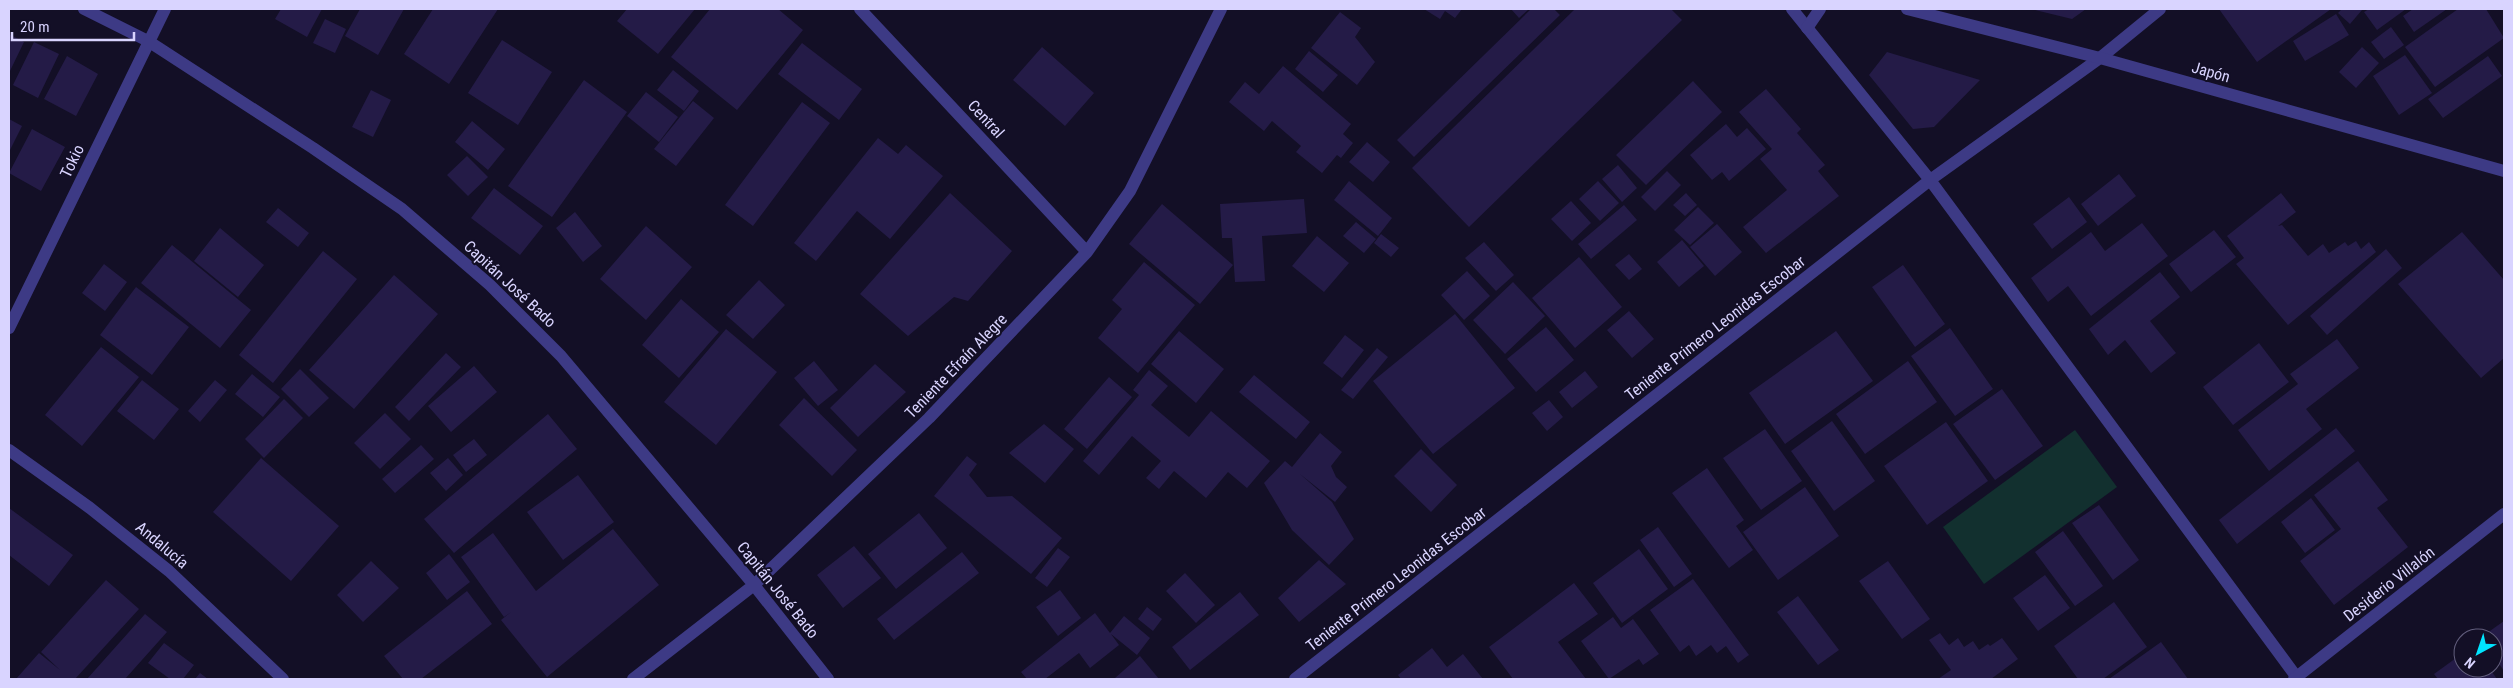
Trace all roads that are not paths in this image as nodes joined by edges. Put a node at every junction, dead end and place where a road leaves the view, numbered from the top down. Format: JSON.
{"nodes":[{"id":1,"x":84,"y":9,"type":"edge"},
{"id":2,"x":165,"y":9,"type":"edge"},
{"id":3,"x":860,"y":9,"type":"edge"},
{"id":4,"x":1221,"y":9,"type":"edge"},
{"id":5,"x":1792,"y":9,"type":"edge"},
{"id":6,"x":1820,"y":9,"type":"edge"},
{"id":7,"x":1908,"y":9,"type":"edge"},
{"id":8,"x":2160,"y":9,"type":"edge"},
{"id":9,"x":1807,"y":28,"type":"junction"},
{"id":10,"x":148,"y":41,"type":"junction"},
{"id":11,"x":2100,"y":58,"type":"junction"},
{"id":12,"x":2504,"y":171,"type":"edge"},
{"id":13,"x":1930,"y":180,"type":"junction"},
{"id":14,"x":1087,"y":252,"type":"junction"},
{"id":15,"x":9,"y":328,"type":"edge"},
{"id":16,"x":9,"y":450,"type":"edge"},
{"id":17,"x":2504,"y":514,"type":"edge"},
{"id":18,"x":754,"y":585,"type":"junction"},
{"id":19,"x":2296,"y":678,"type":"edge"},
{"id":20,"x":283,"y":679,"type":"edge"},
{"id":21,"x":633,"y":679,"type":"edge"},
{"id":22,"x":828,"y":679,"type":"edge"},
{"id":23,"x":1294,"y":679,"type":"edge"}],
"edges":[{"from":1,"to":10,"type":"street","name":"Capitán José Bado"},
{"from":2,"to":10,"type":"street","name":"Tokio"},
{"from":3,"to":14,"type":"street","name":"Central"},
{"from":4,"to":14,"type":"street","name":"Teniente Efraín Alegre"},
{"from":5,"to":9,"type":"street"},
{"from":6,"to":9,"type":"street"},
{"from":7,"to":11,"type":"street","name":"Japón"},
{"from":8,"to":11,"type":"street","name":"Teniente Primero Leonidas Escobar"},
{"from":9,"to":13,"type":"street"},
{"from":10,"to":15,"type":"street","name":"Tokio"},
{"from":10,"to":18,"type":"street","name":"Capitán José Bado"},
{"from":11,"to":12,"type":"street","name":"Japón"},
{"from":11,"to":13,"type":"street","name":"Teniente Primero Leonidas Escobar"},
{"from":13,"to":19,"type":"street"},
{"from":13,"to":23,"type":"street","name":"Teniente Primero Leonidas Escobar"},
{"from":14,"to":18,"type":"street","name":"Teniente Efraín Alegre"},
{"from":16,"to":20,"type":"street","name":"Andalucía"},
{"from":17,"to":19,"type":"street","name":"Desiderio Villalón"},
{"from":18,"to":21,"type":"street","name":"Teniente Efraín Alegre"},
{"from":18,"to":22,"type":"street","name":"Capitán José Bado"}]}
